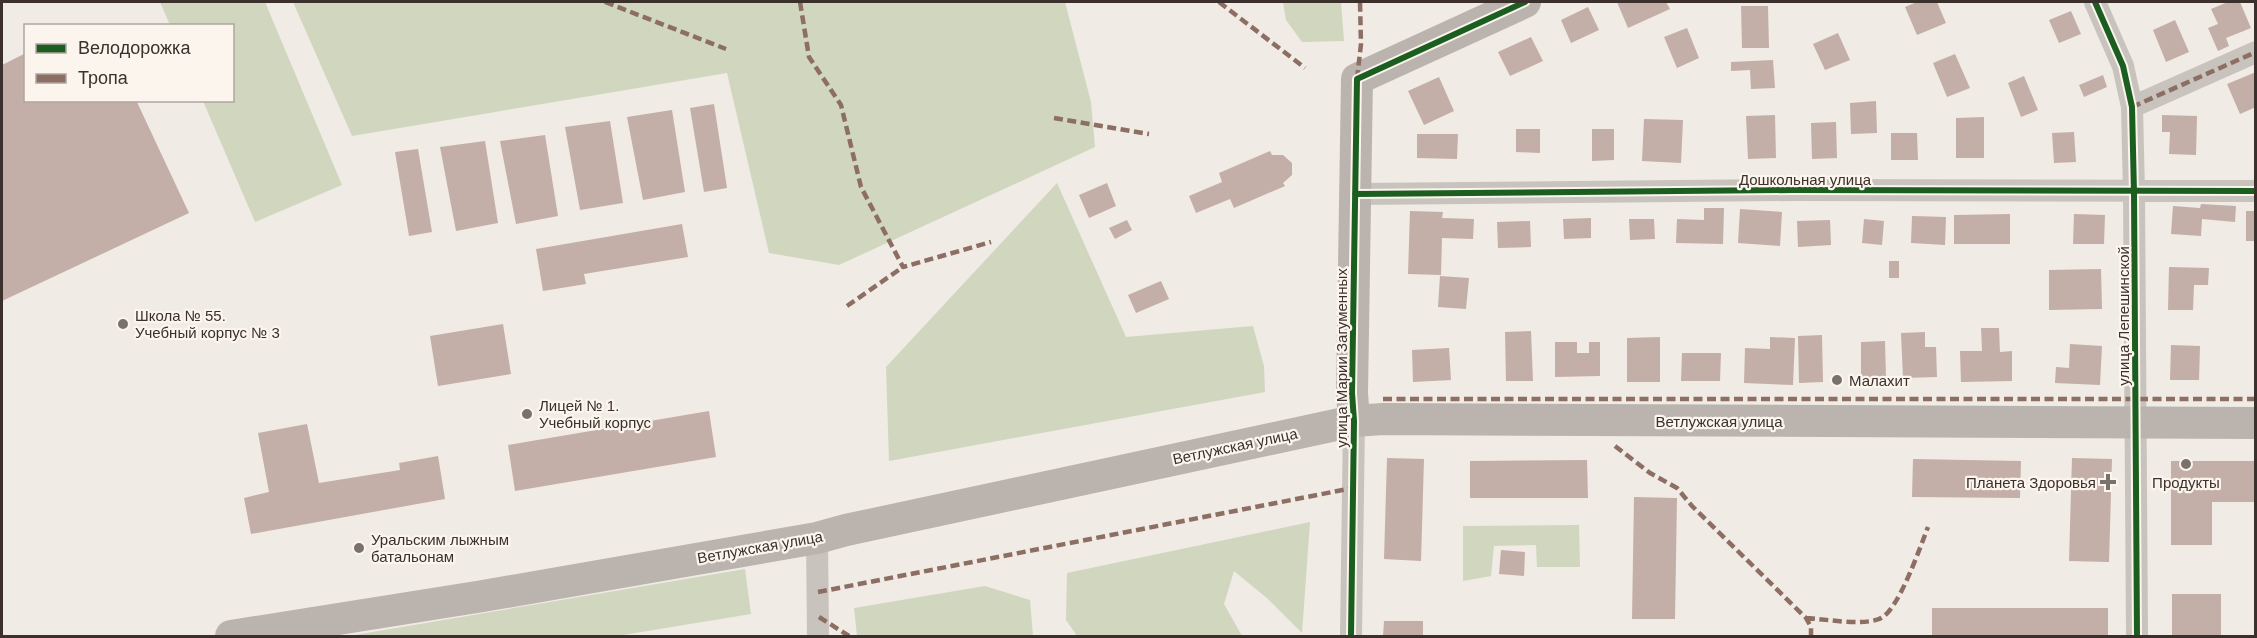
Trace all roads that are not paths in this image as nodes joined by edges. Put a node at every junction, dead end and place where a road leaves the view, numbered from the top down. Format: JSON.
{"nodes":[{"id":1,"x":1525,"y":2,"type":"edge"},
{"id":2,"x":2095,"y":2,"type":"edge"},
{"id":3,"x":2256,"y":52,"type":"edge"},
{"id":4,"x":2132,"y":107,"type":"junction"},
{"id":5,"x":2256,"y":191,"type":"edge"},
{"id":6,"x":2134,"y":192,"type":"junction"},
{"id":7,"x":1355,"y":194,"type":"junction"},
{"id":8,"x":1354,"y":421,"type":"junction"},
{"id":9,"x":2136,"y":422,"type":"junction"},
{"id":10,"x":2256,"y":423,"type":"edge"},
{"id":11,"x":817,"y":538,"type":"junction"},
{"id":12,"x":231,"y":636,"type":"edge"},
{"id":13,"x":818,"y":636,"type":"edge"},
{"id":14,"x":1351,"y":636,"type":"edge"},
{"id":15,"x":2137,"y":636,"type":"edge"}],
"edges":[{"from":1,"to":7,"type":"main road","name":"улица Марии Загуменных"},
{"from":2,"to":4,"type":"street","name":"улица Лепешинской"},
{"from":3,"to":4,"type":"street"},
{"from":4,"to":6,"type":"street","name":"улица Лепешинской"},
{"from":5,"to":6,"type":"street","name":"Дошкольная улица"},
{"from":6,"to":7,"type":"street","name":"Дошкольная улица"},
{"from":6,"to":9,"type":"street","name":"улица Лепешинской"},
{"from":7,"to":8,"type":"main road","name":"улица Марии Загуменных"},
{"from":8,"to":9,"type":"main road","name":"Ветлужская улица"},
{"from":8,"to":11,"type":"main road","name":"Ветлужская улица"},
{"from":8,"to":14,"type":"street","name":"улица Марии Загуменных"},
{"from":9,"to":10,"type":"main road","name":"Ветлужская улица"},
{"from":9,"to":15,"type":"street","name":"улица Лепешинской"},
{"from":11,"to":12,"type":"main road","name":"Ветлужская улица"},
{"from":11,"to":13,"type":"street"}]}
